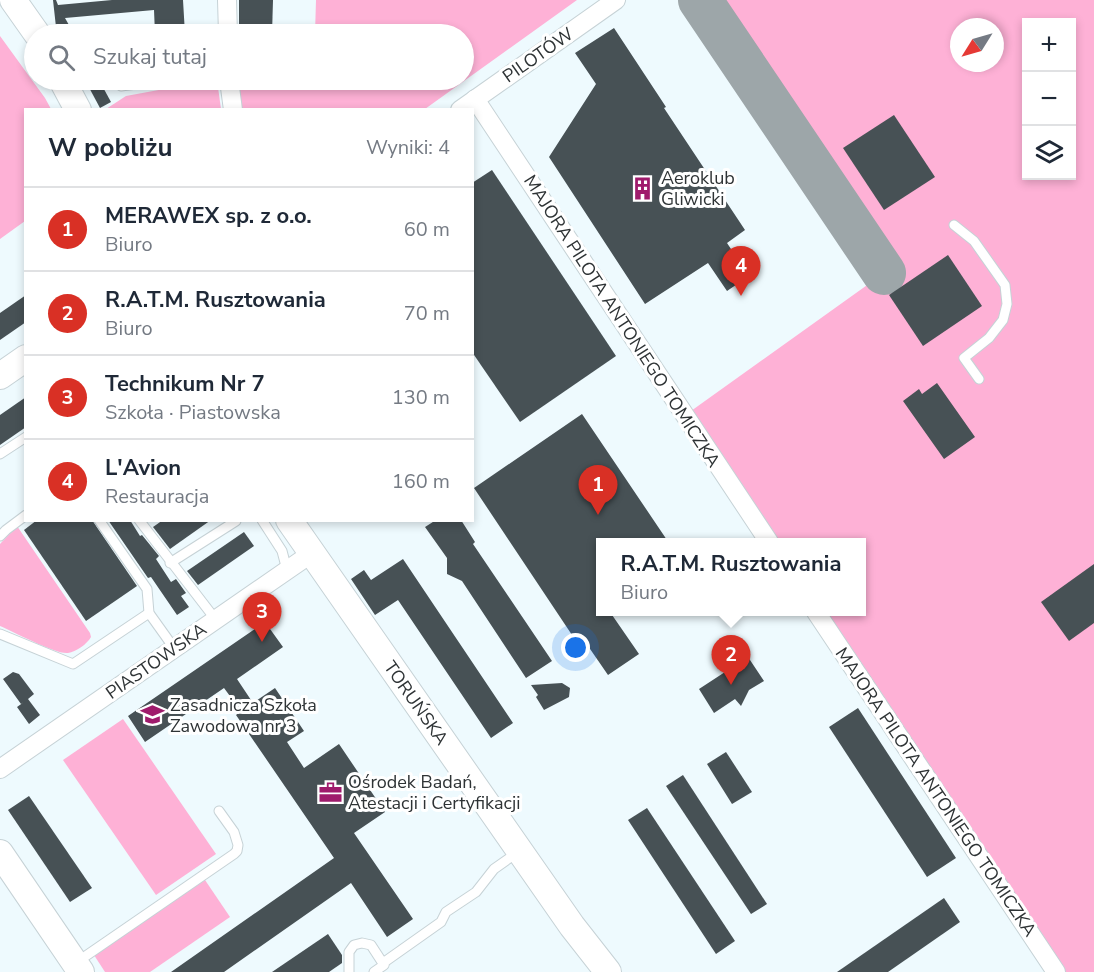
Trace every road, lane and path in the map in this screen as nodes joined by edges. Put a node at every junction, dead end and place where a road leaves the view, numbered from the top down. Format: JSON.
{"nodes":[{"id":1,"x":14,"y":0,"type":"edge"},
{"id":2,"x":227,"y":0,"type":"edge"},
{"id":3,"x":616,"y":0,"type":"edge"},
{"id":4,"x":30,"y":24,"type":"edge"},
{"id":5,"x":228,"y":24,"type":"edge"},
{"id":6,"x":67,"y":90,"type":"edge"},
{"id":7,"x":230,"y":90,"type":"edge"},
{"id":8,"x":476,"y":99,"type":"junction"},
{"id":9,"x":77,"y":108,"type":"edge"},
{"id":10,"x":233,"y":108,"type":"edge"},
{"id":11,"x":463,"y":108,"type":"edge"},
{"id":12,"x":954,"y":225,"type":"dead end"},
{"id":13,"x":24,"y":359,"type":"edge"},
{"id":14,"x":0,"y":376,"type":"edge"},
{"id":15,"x":979,"y":379,"type":"dead end"},
{"id":16,"x":24,"y":438,"type":"edge"},
{"id":17,"x":0,"y":454,"type":"edge"},
{"id":18,"x":24,"y":517,"type":"edge"},
{"id":19,"x":100,"y":522,"type":"edge"},
{"id":20,"x":140,"y":522,"type":"edge"},
{"id":21,"x":234,"y":522,"type":"edge"},
{"id":22,"x":263,"y":522,"type":"edge"},
{"id":23,"x":290,"y":522,"type":"edge"},
{"id":24,"x":0,"y":536,"type":"edge"},
{"id":25,"x":767,"y":538,"type":"edge"},
{"id":26,"x":312,"y":553,"type":"junction"},
{"id":27,"x":170,"y":563,"type":"junction"},
{"id":28,"x":287,"y":570,"type":"junction"},
{"id":29,"x":149,"y":613,"type":"junction"},
{"id":30,"x":819,"y":616,"type":"edge"},
{"id":31,"x":216,"y":620,"type":"junction"},
{"id":32,"x":0,"y":634,"type":"edge"},
{"id":33,"x":174,"y":648,"type":"junction"},
{"id":34,"x":0,"y":769,"type":"edge"},
{"id":35,"x":219,"y":811,"type":"dead end"},
{"id":36,"x":520,"y":851,"type":"junction"},
{"id":37,"x":0,"y":853,"type":"edge"},
{"id":38,"x":383,"y":963,"type":"junction"},
{"id":39,"x":78,"y":968,"type":"edge"},
{"id":40,"x":349,"y":972,"type":"edge"},
{"id":41,"x":374,"y":972,"type":"edge"},
{"id":42,"x":608,"y":972,"type":"edge"},
{"id":43,"x":1056,"y":972,"type":"edge"}],
"edges":[{"from":1,"to":4,"type":"street"},
{"from":2,"to":5,"type":"street"},
{"from":3,"to":8,"type":"street","name":"PILOTÓW"},
{"from":6,"to":9,"type":"street"},
{"from":7,"to":10,"type":"street"},
{"from":8,"to":11,"type":"street","name":"PILOTÓW"},
{"from":8,"to":25,"type":"street","name":"MAJORA PILOTA ANTONIEGO TOMICZKA"},
{"from":12,"to":15,"type":"lane"},
{"from":13,"to":14,"type":"street"},
{"from":16,"to":17,"type":"lane"},
{"from":18,"to":24,"type":"lane"},
{"from":19,"to":29,"type":"lane"},
{"from":20,"to":27,"type":"lane"},
{"from":21,"to":27,"type":"lane"},
{"from":22,"to":28,"type":"lane"},
{"from":23,"to":26,"type":"street","name":"TORUŃSKA"},
{"from":26,"to":28,"type":"street","name":"PIASTOWSKA"},
{"from":26,"to":36,"type":"street","name":"TORUŃSKA"},
{"from":27,"to":31,"type":"lane"},
{"from":28,"to":31,"type":"street","name":"PIASTOWSKA"},
{"from":29,"to":32,"type":"lane"},
{"from":29,"to":33,"type":"lane"},
{"from":30,"to":43,"type":"street","name":"MAJORA PILOTA ANTONIEGO TOMICZKA"},
{"from":31,"to":33,"type":"street","name":"PIASTOWSKA"},
{"from":33,"to":34,"type":"street","name":"PIASTOWSKA"},
{"from":35,"to":39,"type":"lane"},
{"from":36,"to":38,"type":"lane"},
{"from":36,"to":42,"type":"street","name":"TORUŃSKA"},
{"from":37,"to":39,"type":"street"},
{"from":38,"to":40,"type":"lane"},
{"from":38,"to":41,"type":"lane"}]}
